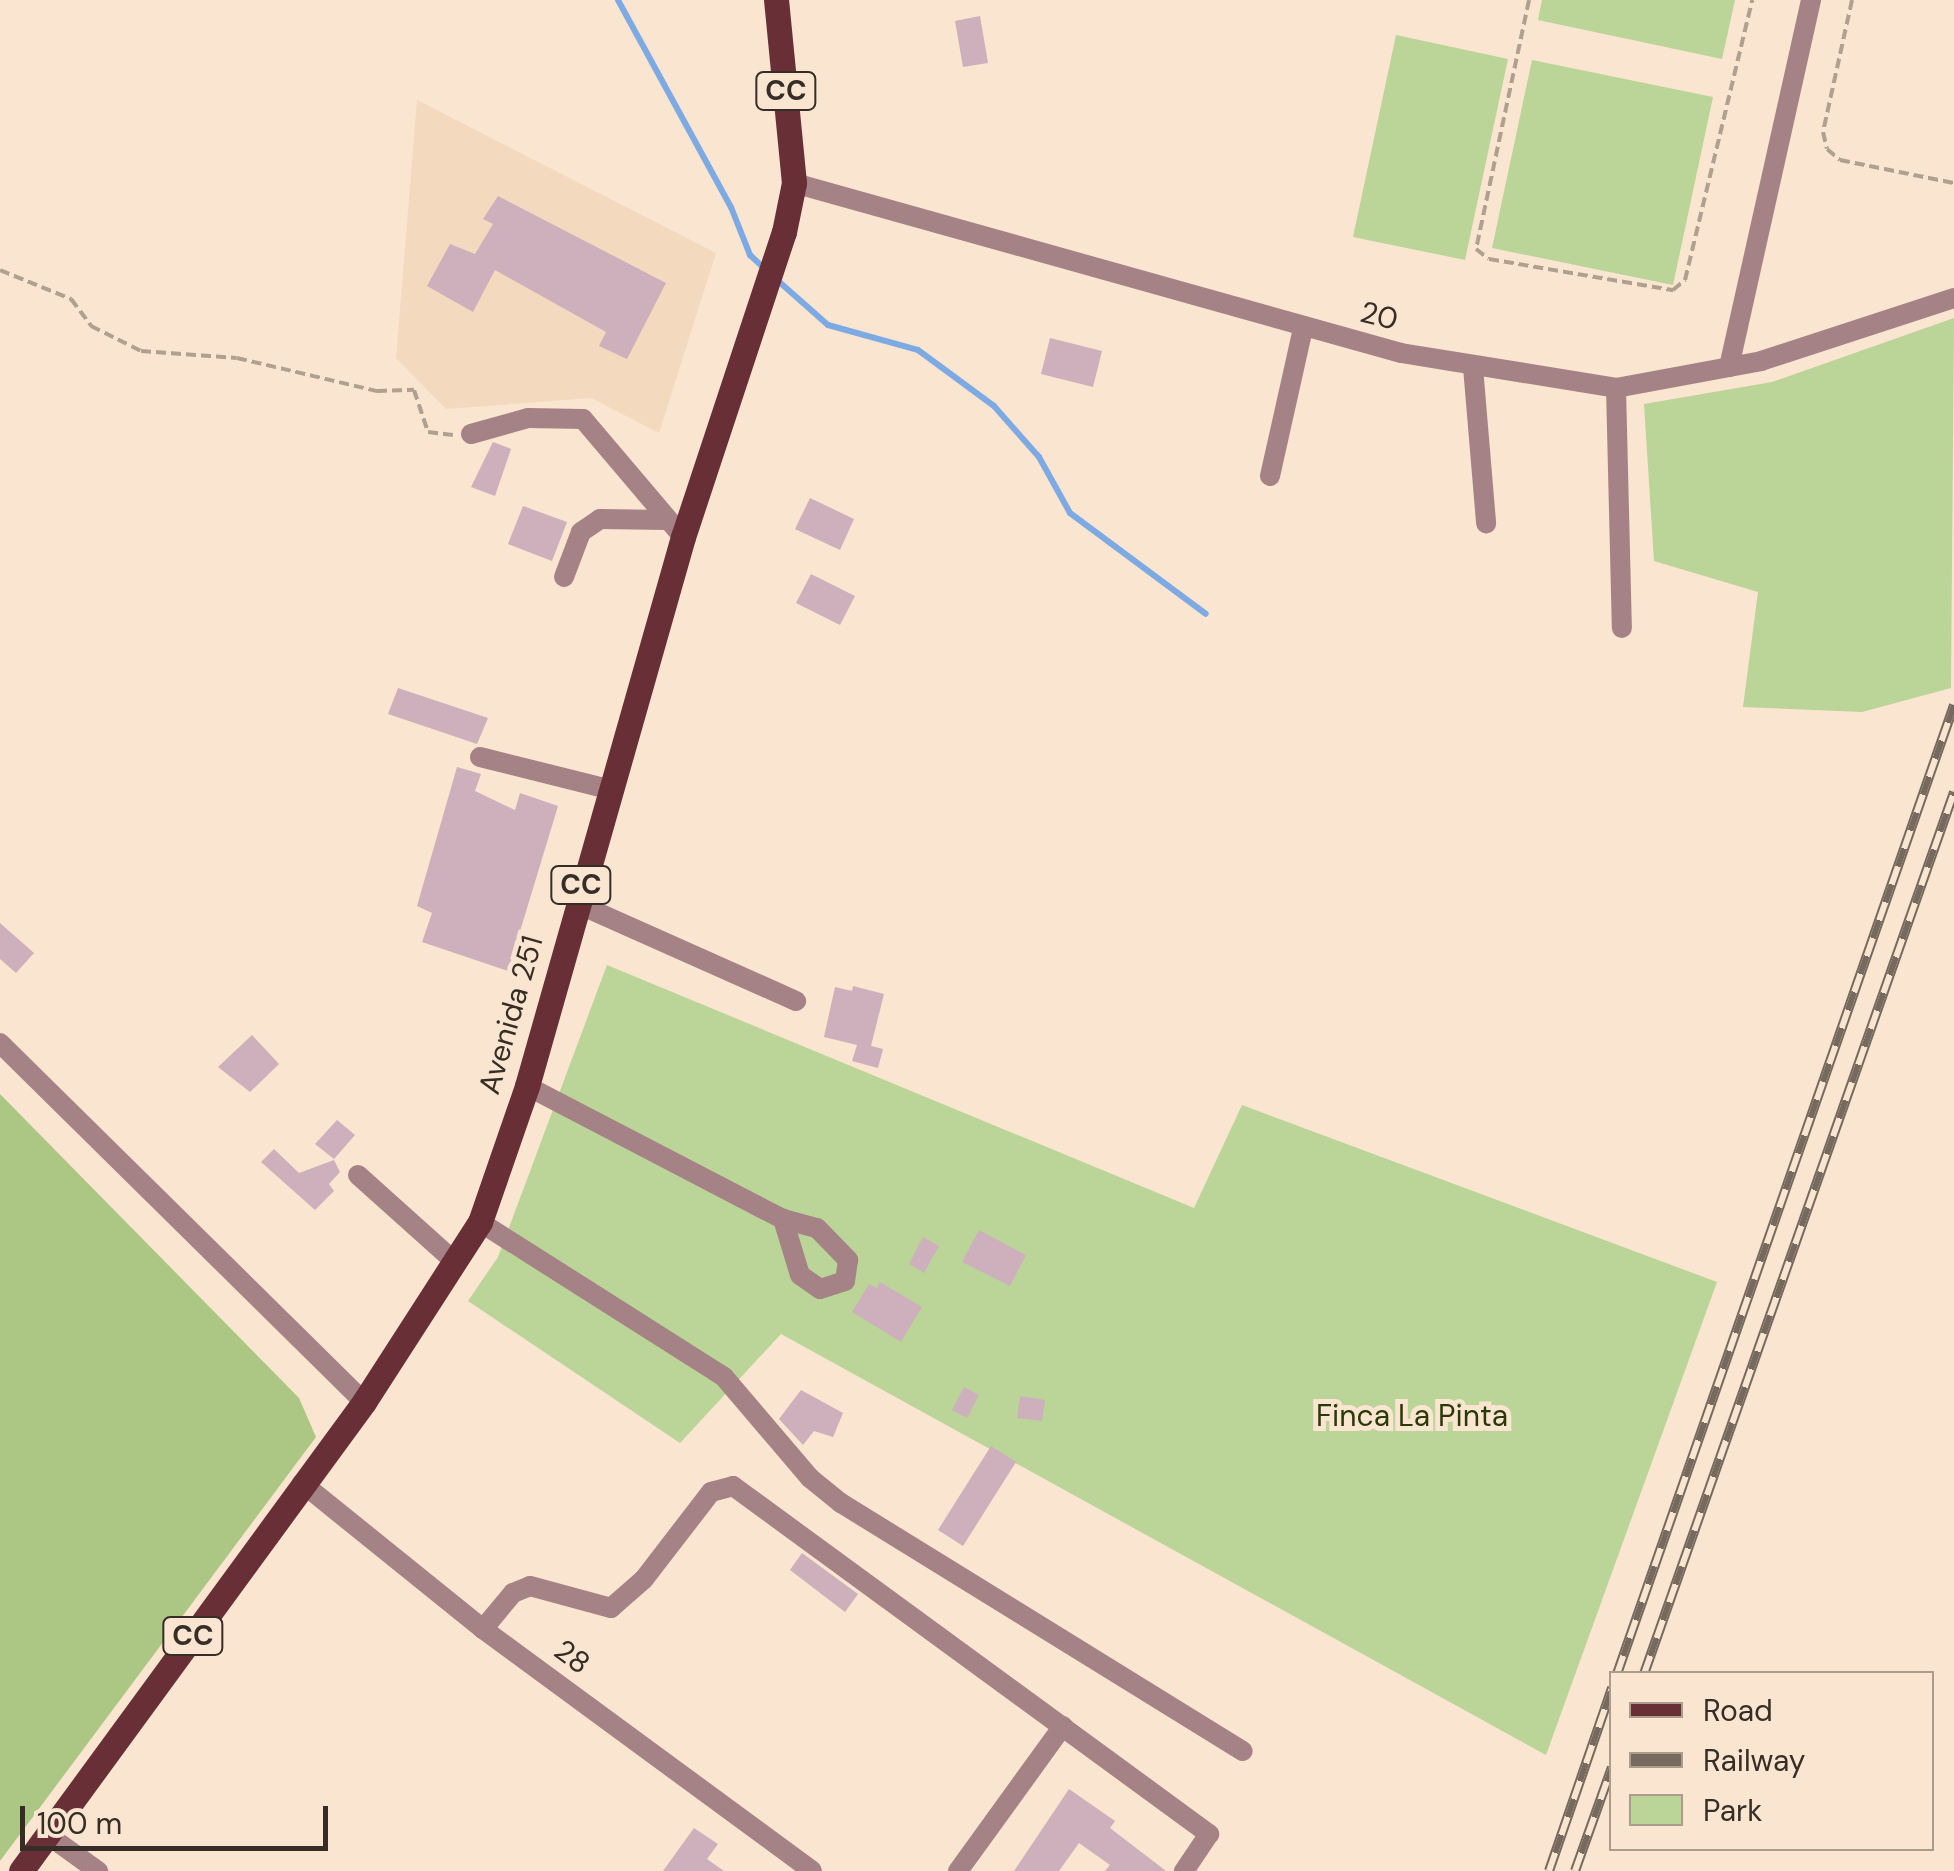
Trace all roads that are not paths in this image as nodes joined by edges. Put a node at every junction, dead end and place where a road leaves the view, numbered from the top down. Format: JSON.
{"nodes":[{"id":1,"x":776,"y":0,"type":"edge"},
{"id":2,"x":1812,"y":0,"type":"edge"},
{"id":3,"x":794,"y":182,"type":"junction"},
{"id":4,"x":1954,"y":298,"type":"edge"},
{"id":5,"x":1303,"y":328,"type":"junction"},
{"id":6,"x":1474,"y":367,"type":"junction"},
{"id":7,"x":1729,"y":367,"type":"junction"},
{"id":8,"x":1616,"y":388,"type":"junction"},
{"id":9,"x":471,"y":434,"type":"road end"},
{"id":10,"x":1270,"y":476,"type":"dead end"},
{"id":11,"x":1486,"y":523,"type":"dead end"},
{"id":12,"x":675,"y":529,"type":"junction"},
{"id":13,"x":564,"y":576,"type":"dead end"},
{"id":14,"x":1622,"y":628,"type":"dead end"},
{"id":15,"x":480,"y":756,"type":"dead end"},
{"id":16,"x":608,"y":789,"type":"junction"},
{"id":17,"x":576,"y":903,"type":"junction"},
{"id":18,"x":796,"y":1002,"type":"dead end"},
{"id":19,"x":0,"y":1043,"type":"edge"},
{"id":20,"x":527,"y":1086,"type":"junction"},
{"id":21,"x":358,"y":1175,"type":"dead end"},
{"id":22,"x":784,"y":1220,"type":"dead end"},
{"id":23,"x":480,"y":1222,"type":"junction"},
{"id":24,"x":456,"y":1263,"type":"junction"},
{"id":25,"x":364,"y":1402,"type":"junction"},
{"id":26,"x":302,"y":1484,"type":"junction"},
{"id":27,"x":483,"y":1629,"type":"junction"},
{"id":28,"x":1063,"y":1726,"type":"junction"},
{"id":29,"x":1243,"y":1751,"type":"dead end"},
{"id":30,"x":48,"y":1835,"type":"junction"},
{"id":31,"x":21,"y":1871,"type":"edge"},
{"id":32,"x":98,"y":1871,"type":"edge"},
{"id":33,"x":812,"y":1871,"type":"edge"},
{"id":34,"x":958,"y":1871,"type":"edge"},
{"id":35,"x":1184,"y":1871,"type":"edge"}],
"edges":[{"from":1,"to":3,"type":"main road","name":"Avenida 251","number":"CC"},
{"from":2,"to":7,"type":"street"},
{"from":3,"to":5,"type":"street","name":"20"},
{"from":3,"to":12,"type":"main road","name":"Avenida 251","number":"CC"},
{"from":4,"to":7,"type":"street","name":"20"},
{"from":5,"to":6,"type":"street","name":"20"},
{"from":5,"to":10,"type":"street"},
{"from":6,"to":8,"type":"street","name":"20"},
{"from":6,"to":11,"type":"street"},
{"from":7,"to":8,"type":"street","name":"20"},
{"from":8,"to":14,"type":"street"},
{"from":9,"to":12,"type":"street"},
{"from":12,"to":13,"type":"street"},
{"from":12,"to":16,"type":"main road","name":"Avenida 251","number":"CC"},
{"from":15,"to":16,"type":"street"},
{"from":16,"to":17,"type":"main road","name":"Avenida 251","number":"CC"},
{"from":17,"to":18,"type":"street"},
{"from":17,"to":20,"type":"main road","name":"Avenida 251","number":"CC"},
{"from":19,"to":25,"type":"street"},
{"from":20,"to":22,"type":"street"},
{"from":20,"to":23,"type":"main road","name":"Avenida 251","number":"CC"},
{"from":21,"to":24,"type":"street"},
{"from":23,"to":24,"type":"main road","name":"Avenida 251","number":"CC"},
{"from":23,"to":29,"type":"street"},
{"from":24,"to":25,"type":"main road","name":"Avenida 251","number":"CC"},
{"from":25,"to":26,"type":"main road","name":"Avenida 251","number":"CC"},
{"from":26,"to":27,"type":"street","name":"28"},
{"from":26,"to":30,"type":"main road","name":"Avenida 251","number":"CC"},
{"from":27,"to":28,"type":"street"},
{"from":27,"to":33,"type":"street","name":"28"},
{"from":28,"to":34,"type":"street"},
{"from":28,"to":35,"type":"street"},
{"from":30,"to":31,"type":"main road","name":"Avenida 251","number":"CC"},
{"from":30,"to":32,"type":"street"}]}
